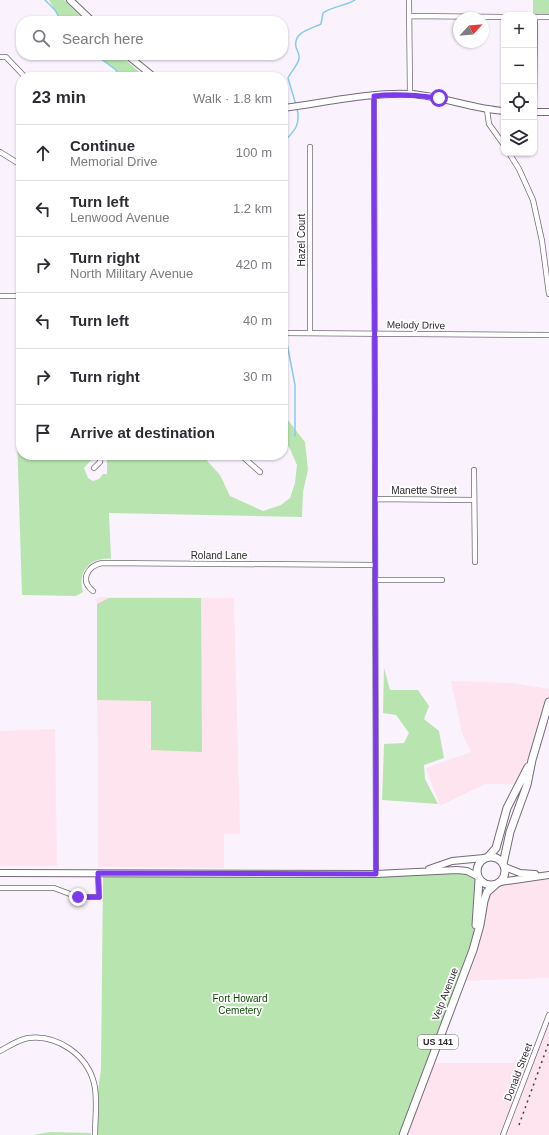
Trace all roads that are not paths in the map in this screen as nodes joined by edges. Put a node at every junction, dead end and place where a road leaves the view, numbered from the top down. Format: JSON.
{"nodes":[{"id":1,"x":70,"y":0,"type":"edge"},
{"id":2,"x":409,"y":0,"type":"edge"},
{"id":3,"x":87,"y":16,"type":"edge"},
{"id":4,"x":409,"y":16,"type":"junction"},
{"id":5,"x":501,"y":17,"type":"edge"},
{"id":6,"x":537,"y":17,"type":"edge"},
{"id":7,"x":549,"y":17,"type":"edge"},
{"id":8,"x":535,"y":48,"type":"edge"},
{"id":9,"x":0,"y":57,"type":"edge"},
{"id":10,"x":133,"y":60,"type":"edge"},
{"id":11,"x":20,"y":72,"type":"edge"},
{"id":12,"x":148,"y":72,"type":"edge"},
{"id":13,"x":534,"y":84,"type":"edge"},
{"id":14,"x":410,"y":94,"type":"junction"},
{"id":15,"x":374,"y":96,"type":"junction"},
{"id":16,"x":288,"y":108,"type":"edge"},
{"id":17,"x":487,"y":110,"type":"junction"},
{"id":18,"x":501,"y":110,"type":"edge"},
{"id":19,"x":537,"y":112,"type":"edge"},
{"id":20,"x":549,"y":112,"type":"edge"},
{"id":21,"x":501,"y":141,"type":"edge"},
{"id":22,"x":310,"y":147,"type":"dead end"},
{"id":23,"x":0,"y":152,"type":"edge"},
{"id":24,"x":511,"y":156,"type":"edge"},
{"id":25,"x":16,"y":162,"type":"edge"},
{"id":26,"x":549,"y":294,"type":"edge"},
{"id":27,"x":0,"y":296,"type":"edge"},
{"id":28,"x":16,"y":296,"type":"edge"},
{"id":29,"x":288,"y":333,"type":"edge"},
{"id":30,"x":310,"y":333,"type":"junction"},
{"id":31,"x":374,"y":334,"type":"junction"},
{"id":32,"x":549,"y":336,"type":"edge"},
{"id":33,"x":100,"y":460,"type":"edge"},
{"id":34,"x":247,"y":460,"type":"edge"},
{"id":35,"x":94,"y":468,"type":"dead end"},
{"id":36,"x":474,"y":470,"type":"dead end"},
{"id":37,"x":260,"y":472,"type":"dead end"},
{"id":38,"x":375,"y":499,"type":"junction"},
{"id":39,"x":473,"y":500,"type":"junction"},
{"id":40,"x":475,"y":562,"type":"dead end"},
{"id":41,"x":375,"y":565,"type":"junction"},
{"id":42,"x":375,"y":580,"type":"junction"},
{"id":43,"x":442,"y":580,"type":"dead end"},
{"id":44,"x":93,"y":591,"type":"dead end"},
{"id":45,"x":549,"y":702,"type":"edge"},
{"id":46,"x":532,"y":760,"type":"junction"},
{"id":47,"x":486,"y":857,"type":"junction"},
{"id":48,"x":504,"y":866,"type":"junction"},
{"id":49,"x":422,"y":871,"type":"junction"},
{"id":50,"x":0,"y":873,"type":"edge"},
{"id":51,"x":98,"y":873,"type":"junction"},
{"id":52,"x":376,"y":874,"type":"junction"},
{"id":53,"x":549,"y":875,"type":"edge"},
{"id":54,"x":478,"y":878,"type":"junction"},
{"id":55,"x":497,"y":884,"type":"junction"},
{"id":56,"x":0,"y":888,"type":"edge"},
{"id":57,"x":473,"y":950,"type":"junction"},
{"id":58,"x":549,"y":1015,"type":"edge"},
{"id":59,"x":0,"y":1051,"type":"edge"},
{"id":60,"x":95,"y":1135,"type":"edge"},
{"id":61,"x":403,"y":1135,"type":"edge"},
{"id":62,"x":503,"y":1135,"type":"edge"}],
"edges":[{"from":1,"to":3,"type":"main road"},
{"from":2,"to":4,"type":"street"},
{"from":4,"to":5,"type":"street"},
{"from":4,"to":14,"type":"street"},
{"from":6,"to":7,"type":"street"},
{"from":8,"to":13,"type":"street"},
{"from":9,"to":11,"type":"street"},
{"from":10,"to":12,"type":"main road"},
{"from":14,"to":15,"type":"main road"},
{"from":14,"to":17,"type":"main road"},
{"from":15,"to":16,"type":"main road"},
{"from":15,"to":31,"type":"street"},
{"from":17,"to":18,"type":"main road"},
{"from":17,"to":21,"type":"street"},
{"from":19,"to":20,"type":"main road"},
{"from":22,"to":30,"type":"street","name":"Hazel Court"},
{"from":23,"to":25,"type":"street"},
{"from":24,"to":26,"type":"street"},
{"from":27,"to":28,"type":"street"},
{"from":29,"to":30,"type":"street","name":"Melody Drive"},
{"from":30,"to":31,"type":"street","name":"Melody Drive"},
{"from":31,"to":32,"type":"street","name":"Melody Drive"},
{"from":31,"to":38,"type":"street"},
{"from":33,"to":35,"type":"street"},
{"from":34,"to":37,"type":"street"},
{"from":36,"to":39,"type":"street"},
{"from":38,"to":39,"type":"street","name":"Manette Street"},
{"from":38,"to":41,"type":"street"},
{"from":39,"to":40,"type":"street"},
{"from":41,"to":42,"type":"street"},
{"from":41,"to":44,"type":"street","name":"Roland Lane"},
{"from":42,"to":43,"type":"street"},
{"from":42,"to":52,"type":"street"},
{"from":45,"to":46,"type":"main road"},
{"from":46,"to":47,"type":"main road"},
{"from":46,"to":48,"type":"main road"},
{"from":47,"to":48,"type":"main road"},
{"from":47,"to":49,"type":"main road"},
{"from":47,"to":54,"type":"main road"},
{"from":48,"to":53,"type":"main road"},
{"from":48,"to":55,"type":"main road"},
{"from":49,"to":52,"type":"main road"},
{"from":49,"to":54,"type":"main road"},
{"from":50,"to":51,"type":"main road"},
{"from":51,"to":52,"type":"main road"},
{"from":51,"to":56,"type":"street"},
{"from":53,"to":55,"type":"main road"},
{"from":54,"to":55,"type":"main road"},
{"from":54,"to":57,"type":"main road","name":"Velp Avenue","number":"US 141"},
{"from":55,"to":57,"type":"main road","name":"Velp Avenue","number":"US 141"},
{"from":57,"to":61,"type":"main road","name":"Velp Avenue","number":"US 141"},
{"from":58,"to":62,"type":"street","name":"Donald Street"},
{"from":59,"to":60,"type":"street"}]}
